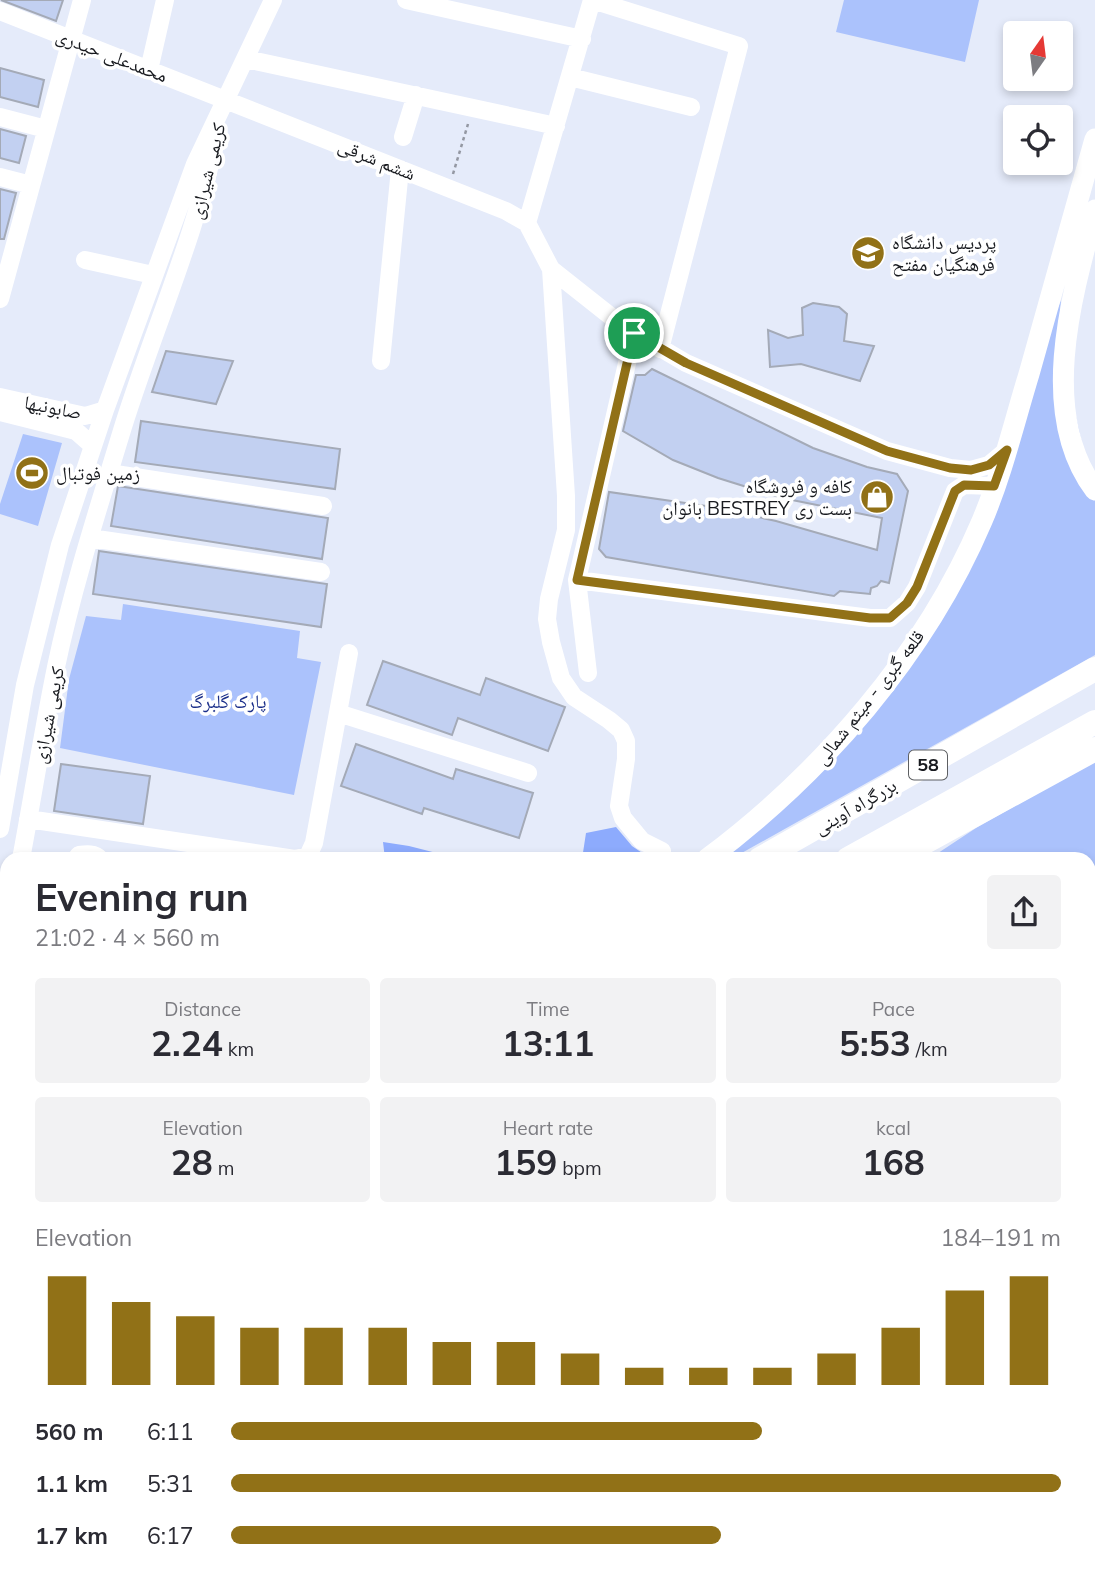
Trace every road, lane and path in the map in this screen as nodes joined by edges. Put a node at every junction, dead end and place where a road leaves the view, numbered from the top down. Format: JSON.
{"nodes":[{"id":1,"x":82,"y":0,"type":"edge"},
{"id":2,"x":165,"y":0,"type":"edge"},
{"id":3,"x":273,"y":0,"type":"edge"},
{"id":4,"x":406,"y":0,"type":"edge"},
{"id":5,"x":0,"y":11,"type":"edge"},
{"id":6,"x":72,"y":39,"type":"junction"},
{"id":7,"x":582,"y":39,"type":"junction"},
{"id":8,"x":246,"y":59,"type":"junction"},
{"id":9,"x":149,"y":70,"type":"junction"},
{"id":10,"x":570,"y":77,"type":"junction"},
{"id":11,"x":416,"y":95,"type":"junction"},
{"id":12,"x":225,"y":99,"type":"junction"},
{"id":13,"x":473,"y":107,"type":"junction"},
{"id":14,"x":691,"y":107,"type":"dead end"},
{"id":15,"x":0,"y":117,"type":"edge"},
{"id":16,"x":556,"y":126,"type":"junction"},
{"id":17,"x":46,"y":129,"type":"junction"},
{"id":18,"x":402,"y":137,"type":"dead end"},
{"id":19,"x":1095,"y":139,"type":"edge"},
{"id":20,"x":400,"y":169,"type":"junction"},
{"id":21,"x":0,"y":177,"type":"edge"},
{"id":22,"x":31,"y":185,"type":"junction"},
{"id":23,"x":449,"y":188,"type":"junction"},
{"id":24,"x":1095,"y":210,"type":"edge"},
{"id":25,"x":527,"y":223,"type":"junction"},
{"id":26,"x":7,"y":248,"type":"edge"},
{"id":27,"x":85,"y":260,"type":"dead end"},
{"id":28,"x":551,"y":269,"type":"junction"},
{"id":29,"x":153,"y":275,"type":"junction"},
{"id":30,"x":1065,"y":283,"type":"junction"},
{"id":31,"x":0,"y":299,"type":"edge"},
{"id":32,"x":634,"y":333,"type":"junction"},
{"id":33,"x":660,"y":349,"type":"junction"},
{"id":34,"x":381,"y":361,"type":"dead end"},
{"id":35,"x":0,"y":397,"type":"edge"},
{"id":36,"x":105,"y":410,"type":"junction"},
{"id":37,"x":0,"y":412,"type":"edge"},
{"id":38,"x":54,"y":417,"type":"junction"},
{"id":39,"x":93,"y":446,"type":"junction"},
{"id":40,"x":1007,"y":450,"type":"junction"},
{"id":41,"x":109,"y":473,"type":"junction"},
{"id":42,"x":994,"y":486,"type":"junction"},
{"id":43,"x":1095,"y":489,"type":"edge"},
{"id":44,"x":323,"y":506,"type":"dead end"},
{"id":45,"x":90,"y":538,"type":"junction"},
{"id":46,"x":321,"y":572,"type":"dead end"},
{"id":47,"x":577,"y":580,"type":"junction"},
{"id":48,"x":349,"y":653,"type":"dead end"},
{"id":49,"x":1095,"y":669,"type":"edge"},
{"id":50,"x":588,"y":673,"type":"dead end"},
{"id":51,"x":338,"y":713,"type":"junction"},
{"id":52,"x":1095,"y":722,"type":"edge"},
{"id":53,"x":18,"y":725,"type":"junction"},
{"id":54,"x":45,"y":730,"type":"junction"},
{"id":55,"x":1095,"y":750,"type":"edge"},
{"id":56,"x":528,"y":773,"type":"dead end"},
{"id":57,"x":982,"y":812,"type":"junction"},
{"id":58,"x":28,"y":819,"type":"junction"},
{"id":59,"x":0,"y":829,"type":"edge"},
{"id":60,"x":662,"y":850,"type":"dead end"},
{"id":61,"x":21,"y":852,"type":"edge"},
{"id":62,"x":248,"y":852,"type":"edge"},
{"id":63,"x":310,"y":852,"type":"edge"},
{"id":64,"x":716,"y":852,"type":"edge"},
{"id":65,"x":772,"y":852,"type":"edge"},
{"id":66,"x":861,"y":852,"type":"edge"},
{"id":67,"x":907,"y":852,"type":"edge"},
{"id":68,"x":930,"y":852,"type":"edge"}],
"edges":[{"from":1,"to":6,"type":"street"},
{"from":2,"to":9,"type":"street"},
{"from":3,"to":8,"type":"street"},
{"from":4,"to":7,"type":"street"},
{"from":5,"to":6,"type":"street","name":"محمدعلی حیدری"},
{"from":6,"to":9,"type":"street","name":"محمدعلی حیدری"},
{"from":6,"to":17,"type":"street"},
{"from":7,"to":10,"type":"street"},
{"from":7,"to":33,"type":"street"},
{"from":8,"to":11,"type":"street"},
{"from":8,"to":12,"type":"street"},
{"from":9,"to":12,"type":"street","name":"محمدعلی حیدری"},
{"from":10,"to":14,"type":"street"},
{"from":10,"to":16,"type":"street"},
{"from":11,"to":13,"type":"street"},
{"from":11,"to":18,"type":"street"},
{"from":12,"to":20,"type":"street","name":"ششم شرقی"},
{"from":12,"to":29,"type":"street","name":"کریمی شیرازی"},
{"from":12,"to":41,"type":"street","name":"کریمی شیرازی"},
{"from":13,"to":16,"type":"street"},
{"from":13,"to":23,"type":"path"},
{"from":15,"to":17,"type":"street"},
{"from":16,"to":25,"type":"street"},
{"from":17,"to":22,"type":"street"},
{"from":19,"to":30,"type":"main road","name":"قلعه گبری - میثم شمالی"},
{"from":20,"to":23,"type":"street","name":"ششم شرقی"},
{"from":20,"to":34,"type":"street"},
{"from":21,"to":22,"type":"street"},
{"from":22,"to":26,"type":"street"},
{"from":23,"to":25,"type":"street","name":"ششم شرقی"},
{"from":24,"to":30,"type":"main road","name":"قلعه گبری - میثم شمالی"},
{"from":25,"to":28,"type":"street"},
{"from":26,"to":31,"type":"street"},
{"from":27,"to":29,"type":"street"},
{"from":28,"to":32,"type":"street"},
{"from":28,"to":60,"type":"street"},
{"from":29,"to":36,"type":"street","name":"کریمی شیرازی"},
{"from":30,"to":40,"type":"main road","name":"قلعه گبری - میثم شمالی"},
{"from":30,"to":43,"type":"main road","name":"قلعه گبری - میثم شمالی"},
{"from":32,"to":33,"type":"street"},
{"from":32,"to":47,"type":"street"},
{"from":33,"to":40,"type":"street"},
{"from":35,"to":38,"type":"street","name":"صابونیها"},
{"from":36,"to":38,"type":"street","name":"صابونیها"},
{"from":36,"to":39,"type":"street","name":"کریمی شیرازی"},
{"from":37,"to":38,"type":"street","name":"صابونیها"},
{"from":38,"to":39,"type":"street","name":"صابونیها"},
{"from":39,"to":53,"type":"street","name":"کریمی شیرازی"},
{"from":40,"to":42,"type":"main road","name":"قلعه گبری - میثم شمالی"},
{"from":41,"to":44,"type":"street"},
{"from":41,"to":45,"type":"street","name":"کریمی شیرازی"},
{"from":42,"to":47,"type":"street"},
{"from":42,"to":64,"type":"main road","name":"قلعه گبری - میثم شمالی"},
{"from":45,"to":46,"type":"street"},
{"from":45,"to":54,"type":"street","name":"کریمی شیرازی"},
{"from":47,"to":50,"type":"street"},
{"from":48,"to":51,"type":"street"},
{"from":49,"to":65,"type":"highway","name":"بزرگراه آوینی","number":"58"},
{"from":51,"to":56,"type":"street"},
{"from":51,"to":63,"type":"street"},
{"from":52,"to":66,"type":"highway","number":"58"},
{"from":53,"to":54,"type":"street"},
{"from":53,"to":59,"type":"street","name":"کریمی شیرازی"},
{"from":54,"to":58,"type":"street","name":"کریمی شیرازی"},
{"from":55,"to":57,"type":"highway"},
{"from":57,"to":67,"type":"highway"},
{"from":57,"to":68,"type":"main road"},
{"from":58,"to":61,"type":"street","name":"کریمی شیرازی"},
{"from":58,"to":62,"type":"street"}]}
